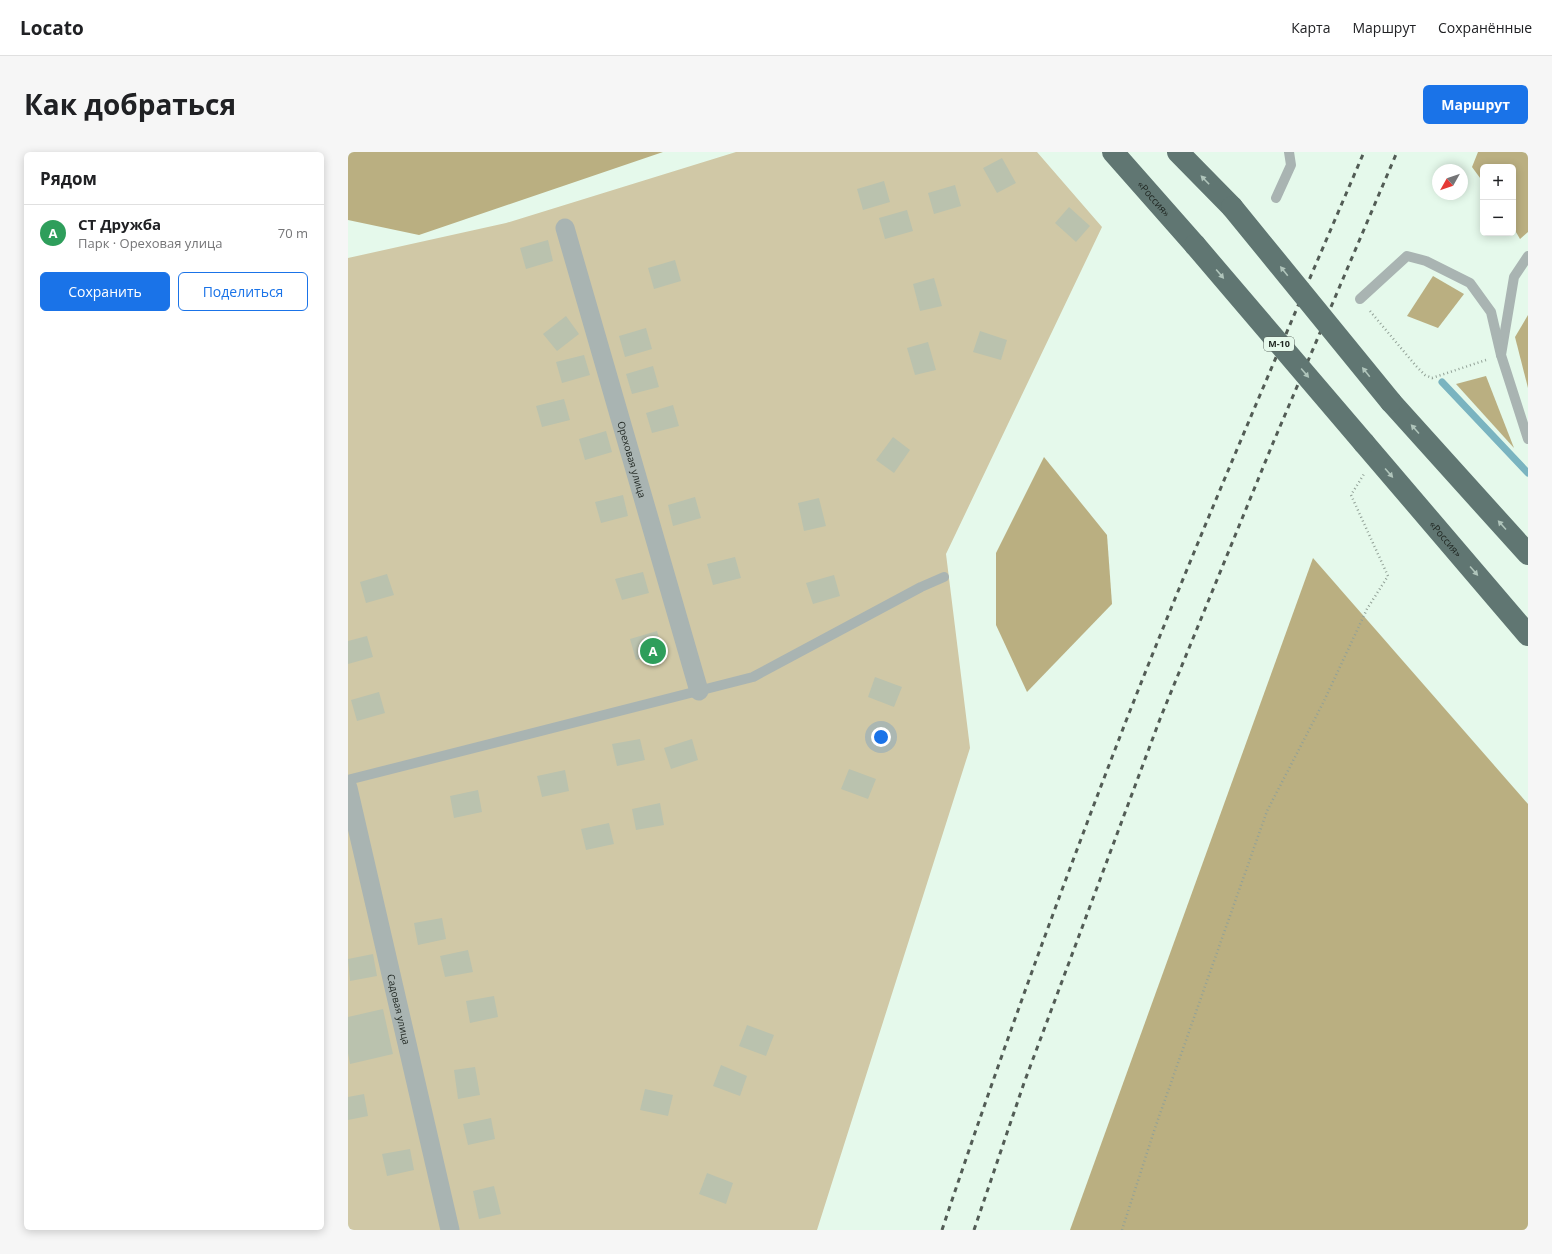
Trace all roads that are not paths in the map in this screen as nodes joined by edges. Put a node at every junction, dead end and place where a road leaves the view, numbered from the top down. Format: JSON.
{"nodes":[{"id":1,"x":1113,"y":152,"type":"edge"},
{"id":2,"x":1178,"y":152,"type":"edge"},
{"id":3,"x":1289,"y":152,"type":"edge"},
{"id":4,"x":1276,"y":198,"type":"dead end"},
{"id":5,"x":565,"y":228,"type":"dead end"},
{"id":6,"x":1528,"y":256,"type":"edge"},
{"id":7,"x":1360,"y":299,"type":"road end"},
{"id":8,"x":1502,"y":355,"type":"junction"},
{"id":9,"x":1528,"y":439,"type":"edge"},
{"id":10,"x":1528,"y":554,"type":"edge"},
{"id":11,"x":944,"y":577,"type":"dead end"},
{"id":12,"x":1528,"y":635,"type":"edge"},
{"id":13,"x":699,"y":691,"type":"junction"},
{"id":14,"x":348,"y":780,"type":"edge"},
{"id":15,"x":348,"y":788,"type":"edge"},
{"id":16,"x":450,"y":1230,"type":"edge"}],
"edges":[{"from":1,"to":12,"type":"highway","name":"«Россия»","number":"М-10","one_way":true,"bridge":true},
{"from":10,"to":2,"type":"highway","one_way":true,"bridge":true},
{"from":3,"to":4,"type":"lane"},
{"from":5,"to":13,"type":"street","name":"Ореховая улица"},
{"from":6,"to":8,"type":"lane"},
{"from":7,"to":8,"type":"lane"},
{"from":8,"to":9,"type":"lane"},
{"from":11,"to":13,"type":"lane"},
{"from":13,"to":14,"type":"lane"},
{"from":15,"to":16,"type":"street","name":"Садовая улица"}]}
